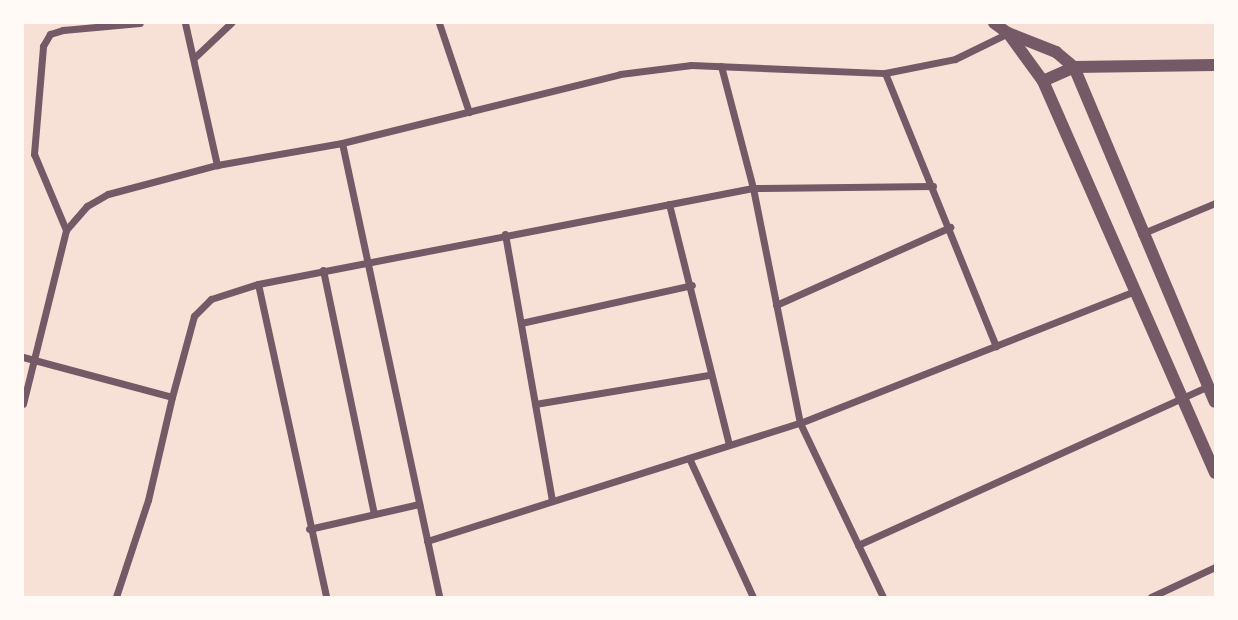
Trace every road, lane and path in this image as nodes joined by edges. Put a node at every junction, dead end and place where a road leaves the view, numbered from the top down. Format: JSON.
{"nodes":[{"id":1,"x":139,"y":23,"type":"edge"},
{"id":2,"x":185,"y":23,"type":"edge"},
{"id":3,"x":231,"y":23,"type":"edge"},
{"id":4,"x":439,"y":23,"type":"edge"},
{"id":5,"x":994,"y":23,"type":"edge"},
{"id":6,"x":1008,"y":33,"type":"junction"},
{"id":7,"x":195,"y":57,"type":"junction"},
{"id":8,"x":1215,"y":65,"type":"edge"},
{"id":9,"x":721,"y":66,"type":"junction"},
{"id":10,"x":1074,"y":67,"type":"junction"},
{"id":11,"x":885,"y":73,"type":"junction"},
{"id":12,"x":1043,"y":81,"type":"junction"},
{"id":13,"x":470,"y":111,"type":"junction"},
{"id":14,"x":342,"y":143,"type":"junction"},
{"id":15,"x":217,"y":165,"type":"junction"},
{"id":16,"x":933,"y":186,"type":"junction"},
{"id":17,"x":753,"y":188,"type":"junction"},
{"id":18,"x":1215,"y":203,"type":"edge"},
{"id":19,"x":669,"y":204,"type":"junction"},
{"id":20,"x":950,"y":227,"type":"junction"},
{"id":21,"x":66,"y":230,"type":"junction"},
{"id":22,"x":505,"y":234,"type":"junction"},
{"id":23,"x":1141,"y":234,"type":"junction"},
{"id":24,"x":367,"y":261,"type":"junction"},
{"id":25,"x":323,"y":270,"type":"junction"},
{"id":26,"x":258,"y":284,"type":"junction"},
{"id":27,"x":692,"y":285,"type":"junction"},
{"id":28,"x":1138,"y":290,"type":"junction"},
{"id":29,"x":776,"y":305,"type":"junction"},
{"id":30,"x":521,"y":323,"type":"junction"},
{"id":31,"x":996,"y":346,"type":"junction"},
{"id":32,"x":23,"y":358,"type":"edge"},
{"id":33,"x":33,"y":360,"type":"junction"},
{"id":34,"x":709,"y":374,"type":"junction"},
{"id":35,"x":1208,"y":386,"type":"junction"},
{"id":36,"x":172,"y":397,"type":"junction"},
{"id":37,"x":1184,"y":399,"type":"junction"},
{"id":38,"x":1215,"y":402,"type":"edge"},
{"id":39,"x":23,"y":404,"type":"edge"},
{"id":40,"x":536,"y":404,"type":"junction"},
{"id":41,"x":800,"y":423,"type":"junction"},
{"id":42,"x":729,"y":445,"type":"junction"},
{"id":43,"x":689,"y":458,"type":"junction"},
{"id":44,"x":1215,"y":473,"type":"edge"},
{"id":45,"x":552,"y":501,"type":"junction"},
{"id":46,"x":419,"y":504,"type":"junction"},
{"id":47,"x":374,"y":514,"type":"junction"},
{"id":48,"x":309,"y":529,"type":"junction"},
{"id":49,"x":427,"y":541,"type":"junction"},
{"id":50,"x":858,"y":545,"type":"junction"},
{"id":51,"x":1215,"y":567,"type":"edge"},
{"id":52,"x":751,"y":596,"type":"edge"},
{"id":53,"x":117,"y":597,"type":"edge"},
{"id":54,"x":326,"y":597,"type":"edge"},
{"id":55,"x":439,"y":597,"type":"edge"},
{"id":56,"x":883,"y":597,"type":"edge"},
{"id":57,"x":1151,"y":597,"type":"edge"}],
"edges":[{"from":1,"to":21,"type":"street"},
{"from":2,"to":7,"type":"street"},
{"from":3,"to":7,"type":"street"},
{"from":4,"to":13,"type":"street"},
{"from":5,"to":6,"type":"street"},
{"from":6,"to":10,"type":"street"},
{"from":6,"to":11,"type":"street"},
{"from":6,"to":12,"type":"street"},
{"from":7,"to":15,"type":"street"},
{"from":8,"to":10,"type":"street"},
{"from":9,"to":11,"type":"street"},
{"from":9,"to":13,"type":"street"},
{"from":9,"to":17,"type":"street"},
{"from":10,"to":12,"type":"street"},
{"from":10,"to":23,"type":"street"},
{"from":11,"to":16,"type":"street"},
{"from":12,"to":28,"type":"street"},
{"from":13,"to":14,"type":"street"},
{"from":14,"to":15,"type":"street"},
{"from":14,"to":24,"type":"street"},
{"from":15,"to":21,"type":"street"},
{"from":16,"to":17,"type":"street"},
{"from":16,"to":20,"type":"street"},
{"from":17,"to":19,"type":"street"},
{"from":17,"to":29,"type":"street"},
{"from":18,"to":23,"type":"street"},
{"from":19,"to":22,"type":"street"},
{"from":19,"to":27,"type":"street"},
{"from":20,"to":29,"type":"street"},
{"from":20,"to":31,"type":"street"},
{"from":21,"to":33,"type":"street"},
{"from":22,"to":24,"type":"street"},
{"from":22,"to":30,"type":"street"},
{"from":23,"to":35,"type":"street"},
{"from":24,"to":25,"type":"street"},
{"from":24,"to":46,"type":"street"},
{"from":25,"to":26,"type":"street"},
{"from":25,"to":47,"type":"street"},
{"from":26,"to":36,"type":"street"},
{"from":26,"to":48,"type":"street"},
{"from":27,"to":30,"type":"street"},
{"from":27,"to":34,"type":"street"},
{"from":28,"to":31,"type":"street"},
{"from":28,"to":37,"type":"street"},
{"from":29,"to":41,"type":"street"},
{"from":30,"to":40,"type":"street"},
{"from":31,"to":41,"type":"street"},
{"from":32,"to":33,"type":"street"},
{"from":33,"to":36,"type":"street"},
{"from":33,"to":39,"type":"street"},
{"from":34,"to":40,"type":"street"},
{"from":34,"to":42,"type":"street"},
{"from":35,"to":37,"type":"street"},
{"from":35,"to":38,"type":"street"},
{"from":36,"to":53,"type":"street"},
{"from":37,"to":44,"type":"street"},
{"from":37,"to":50,"type":"street"},
{"from":40,"to":45,"type":"street"},
{"from":41,"to":42,"type":"street"},
{"from":41,"to":50,"type":"street"},
{"from":42,"to":43,"type":"street"},
{"from":43,"to":45,"type":"street"},
{"from":43,"to":52,"type":"street"},
{"from":45,"to":49,"type":"street"},
{"from":46,"to":47,"type":"street"},
{"from":46,"to":49,"type":"street"},
{"from":47,"to":48,"type":"street"},
{"from":48,"to":54,"type":"street"},
{"from":49,"to":55,"type":"street"},
{"from":50,"to":56,"type":"street"},
{"from":51,"to":57,"type":"street"}]}
